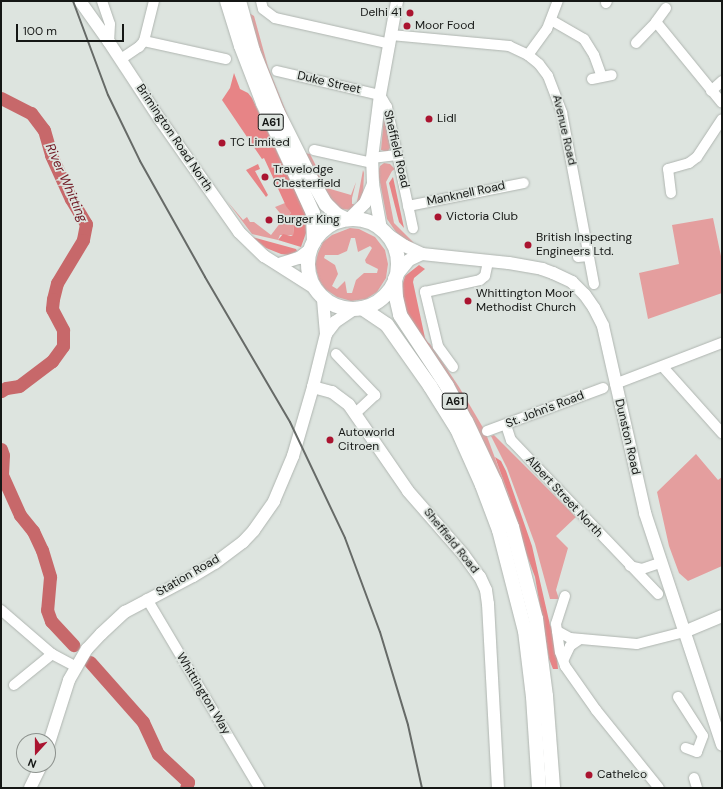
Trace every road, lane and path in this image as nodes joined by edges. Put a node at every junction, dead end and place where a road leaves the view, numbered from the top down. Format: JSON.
{"nodes":[{"id":1,"x":80,"y":1,"type":"edge"},
{"id":2,"x":102,"y":1,"type":"edge"},
{"id":3,"x":154,"y":1,"type":"edge"},
{"id":4,"x":227,"y":1,"type":"edge"},
{"id":5,"x":239,"y":1,"type":"edge"},
{"id":6,"x":260,"y":1,"type":"edge"},
{"id":7,"x":397,"y":1,"type":"edge"},
{"id":8,"x":558,"y":1,"type":"edge"},
{"id":9,"x":666,"y":8,"type":"dead end"},
{"id":10,"x":551,"y":20,"type":"junction"},
{"id":11,"x":656,"y":22,"type":"junction"},
{"id":12,"x":391,"y":40,"type":"junction"},
{"id":13,"x":144,"y":41,"type":"junction"},
{"id":14,"x":109,"y":42,"type":"junction"},
{"id":15,"x":636,"y":42,"type":"dead end"},
{"id":16,"x":528,"y":55,"type":"junction"},
{"id":17,"x":120,"y":59,"type":"junction"},
{"id":18,"x":226,"y":59,"type":"dead end"},
{"id":19,"x":277,"y":71,"type":"dead end"},
{"id":20,"x":602,"y":77,"type":"dead end"},
{"id":21,"x":722,"y":81,"type":"edge"},
{"id":22,"x":711,"y":91,"type":"junction"},
{"id":23,"x":380,"y":95,"type":"junction"},
{"id":24,"x":722,"y":103,"type":"edge"},
{"id":25,"x":722,"y":119,"type":"edge"},
{"id":26,"x":314,"y":150,"type":"dead end"},
{"id":27,"x":397,"y":155,"type":"junction"},
{"id":28,"x":372,"y":161,"type":"junction"},
{"id":29,"x":524,"y":182,"type":"dead end"},
{"id":30,"x":373,"y":184,"type":"junction"},
{"id":31,"x":671,"y":192,"type":"dead end"},
{"id":32,"x":408,"y":206,"type":"junction"},
{"id":33,"x":348,"y":218,"type":"junction"},
{"id":34,"x":413,"y":228,"type":"dead end"},
{"id":35,"x":384,"y":231,"type":"junction"},
{"id":36,"x":313,"y":245,"type":"junction"},
{"id":37,"x":422,"y":254,"type":"junction"},
{"id":38,"x":589,"y":256,"type":"junction"},
{"id":39,"x":578,"y":257,"type":"dead end"},
{"id":40,"x":488,"y":262,"type":"junction"},
{"id":41,"x":279,"y":264,"type":"junction"},
{"id":42,"x":396,"y":277,"type":"junction"},
{"id":43,"x":594,"y":284,"type":"dead end"},
{"id":44,"x":320,"y":293,"type":"junction"},
{"id":45,"x":358,"y":308,"type":"junction"},
{"id":46,"x":326,"y":334,"type":"junction"},
{"id":47,"x":722,"y":343,"type":"edge"},
{"id":48,"x":336,"y":354,"type":"dead end"},
{"id":49,"x":453,"y":367,"type":"dead end"},
{"id":50,"x":663,"y":367,"type":"junction"},
{"id":51,"x":615,"y":384,"type":"junction"},
{"id":52,"x":313,"y":388,"type":"junction"},
{"id":53,"x":603,"y":388,"type":"dead end"},
{"id":54,"x":356,"y":413,"type":"junction"},
{"id":55,"x":506,"y":424,"type":"junction"},
{"id":56,"x":487,"y":431,"type":"dead end"},
{"id":57,"x":722,"y":433,"type":"edge"},
{"id":58,"x":662,"y":562,"type":"junction"},
{"id":59,"x":630,"y":566,"type":"junction"},
{"id":60,"x":658,"y":594,"type":"dead end"},
{"id":61,"x":565,"y":596,"type":"dead end"},
{"id":62,"x":148,"y":599,"type":"junction"},
{"id":63,"x":1,"y":610,"type":"edge"},
{"id":64,"x":722,"y":616,"type":"edge"},
{"id":65,"x":557,"y":631,"type":"junction"},
{"id":66,"x":684,"y":632,"type":"junction"},
{"id":67,"x":580,"y":639,"type":"junction"},
{"id":68,"x":52,"y":654,"type":"junction"},
{"id":69,"x":564,"y":659,"type":"junction"},
{"id":70,"x":76,"y":667,"type":"junction"},
{"id":71,"x":14,"y":686,"type":"dead end"},
{"id":72,"x":678,"y":697,"type":"dead end"},
{"id":73,"x":52,"y":733,"type":"edge"},
{"id":74,"x":703,"y":736,"type":"junction"},
{"id":75,"x":721,"y":740,"type":"edge"},
{"id":76,"x":686,"y":748,"type":"dead end"},
{"id":77,"x":37,"y":773,"type":"edge"},
{"id":78,"x":694,"y":778,"type":"dead end"},
{"id":79,"x":30,"y":788,"type":"edge"},
{"id":80,"x":259,"y":788,"type":"edge"},
{"id":81,"x":498,"y":788,"type":"edge"},
{"id":82,"x":539,"y":788,"type":"edge"},
{"id":83,"x":553,"y":788,"type":"edge"},
{"id":84,"x":659,"y":788,"type":"edge"},
{"id":85,"x":697,"y":788,"type":"edge"}],
"edges":[{"from":1,"to":14,"type":"main road","name":"Brimington Road North"},
{"from":2,"to":14,"type":"street"},
{"from":3,"to":13,"type":"street"},
{"from":4,"to":36,"type":"highway","number":"A61"},
{"from":5,"to":33,"type":"highway","number":"A61"},
{"from":6,"to":12,"type":"street","name":"Avenue Road"},
{"from":7,"to":12,"type":"main road","name":"Sheffield Road"},
{"from":8,"to":10,"type":"street"},
{"from":9,"to":11,"type":"street"},
{"from":10,"to":16,"type":"street"},
{"from":10,"to":20,"type":"street"},
{"from":11,"to":15,"type":"street"},
{"from":11,"to":22,"type":"street"},
{"from":12,"to":16,"type":"street","name":"Avenue Road"},
{"from":12,"to":23,"type":"main road","name":"Sheffield Road"},
{"from":13,"to":17,"type":"street"},
{"from":13,"to":18,"type":"street"},
{"from":14,"to":17,"type":"main road","name":"Brimington Road North"},
{"from":16,"to":38,"type":"street","name":"Avenue Road"},
{"from":17,"to":41,"type":"main road","name":"Brimington Road North"},
{"from":19,"to":23,"type":"street","name":"Duke Street"},
{"from":21,"to":22,"type":"street"},
{"from":22,"to":24,"type":"street"},
{"from":23,"to":27,"type":"street","name":"Sheffield Road"},
{"from":23,"to":28,"type":"main road"},
{"from":25,"to":31,"type":"street"},
{"from":26,"to":28,"type":"street"},
{"from":27,"to":28,"type":"street"},
{"from":27,"to":32,"type":"street","name":"Sheffield Road"},
{"from":28,"to":30,"type":"main road"},
{"from":29,"to":32,"type":"street","name":"Manknell Road"},
{"from":30,"to":33,"type":"main road"},
{"from":30,"to":35,"type":"main road"},
{"from":32,"to":34,"type":"street","name":"Sheffield Road"},
{"from":33,"to":35,"type":"highway"},
{"from":33,"to":36,"type":"highway"},
{"from":35,"to":37,"type":"main road","name":"Dunston Road"},
{"from":35,"to":42,"type":"highway"},
{"from":36,"to":41,"type":"main road"},
{"from":36,"to":44,"type":"highway"},
{"from":37,"to":40,"type":"main road","name":"Dunston Road"},
{"from":37,"to":42,"type":"main road"},
{"from":38,"to":39,"type":"street"},
{"from":38,"to":43,"type":"street","name":"Avenue Road"},
{"from":40,"to":49,"type":"street"},
{"from":40,"to":51,"type":"main road","name":"Dunston Road"},
{"from":41,"to":44,"type":"main road","name":"Brimington Road North"},
{"from":42,"to":45,"type":"highway"},
{"from":42,"to":83,"type":"highway","number":"A61"},
{"from":44,"to":45,"type":"highway"},
{"from":44,"to":46,"type":"main road","name":"Station Road"},
{"from":45,"to":46,"type":"main road","name":"Station Road"},
{"from":45,"to":82,"type":"highway","number":"A61"},
{"from":46,"to":52,"type":"main road","name":"Station Road"},
{"from":47,"to":50,"type":"street"},
{"from":48,"to":54,"type":"street"},
{"from":50,"to":51,"type":"street"},
{"from":50,"to":57,"type":"street"},
{"from":51,"to":58,"type":"main road","name":"Dunston Road"},
{"from":52,"to":54,"type":"main road","name":"Sheffield Road"},
{"from":52,"to":62,"type":"main road","name":"Station Road"},
{"from":53,"to":55,"type":"street","name":"St. John's Road"},
{"from":54,"to":81,"type":"main road","name":"Sheffield Road"},
{"from":55,"to":56,"type":"street","name":"St. John's Road"},
{"from":55,"to":59,"type":"street","name":"Albert Street North"},
{"from":58,"to":59,"type":"street"},
{"from":58,"to":66,"type":"main road","name":"Dunston Road"},
{"from":59,"to":60,"type":"street","name":"Albert Street North"},
{"from":61,"to":65,"type":"street"},
{"from":62,"to":70,"type":"main road","name":"Station Road"},
{"from":62,"to":80,"type":"street","name":"Whittington Way"},
{"from":63,"to":68,"type":"street"},
{"from":64,"to":66,"type":"main road"},
{"from":65,"to":67,"type":"street"},
{"from":65,"to":69,"type":"street"},
{"from":66,"to":67,"type":"street"},
{"from":66,"to":75,"type":"main road","name":"Dunston Road"},
{"from":67,"to":69,"type":"street"},
{"from":68,"to":70,"type":"street"},
{"from":68,"to":71,"type":"street"},
{"from":69,"to":84,"type":"street"},
{"from":70,"to":73,"type":"main road","name":"Station Road"},
{"from":72,"to":74,"type":"street"},
{"from":74,"to":75,"type":"street"},
{"from":74,"to":76,"type":"street"},
{"from":77,"to":79,"type":"main road"},
{"from":78,"to":85,"type":"street"}]}
